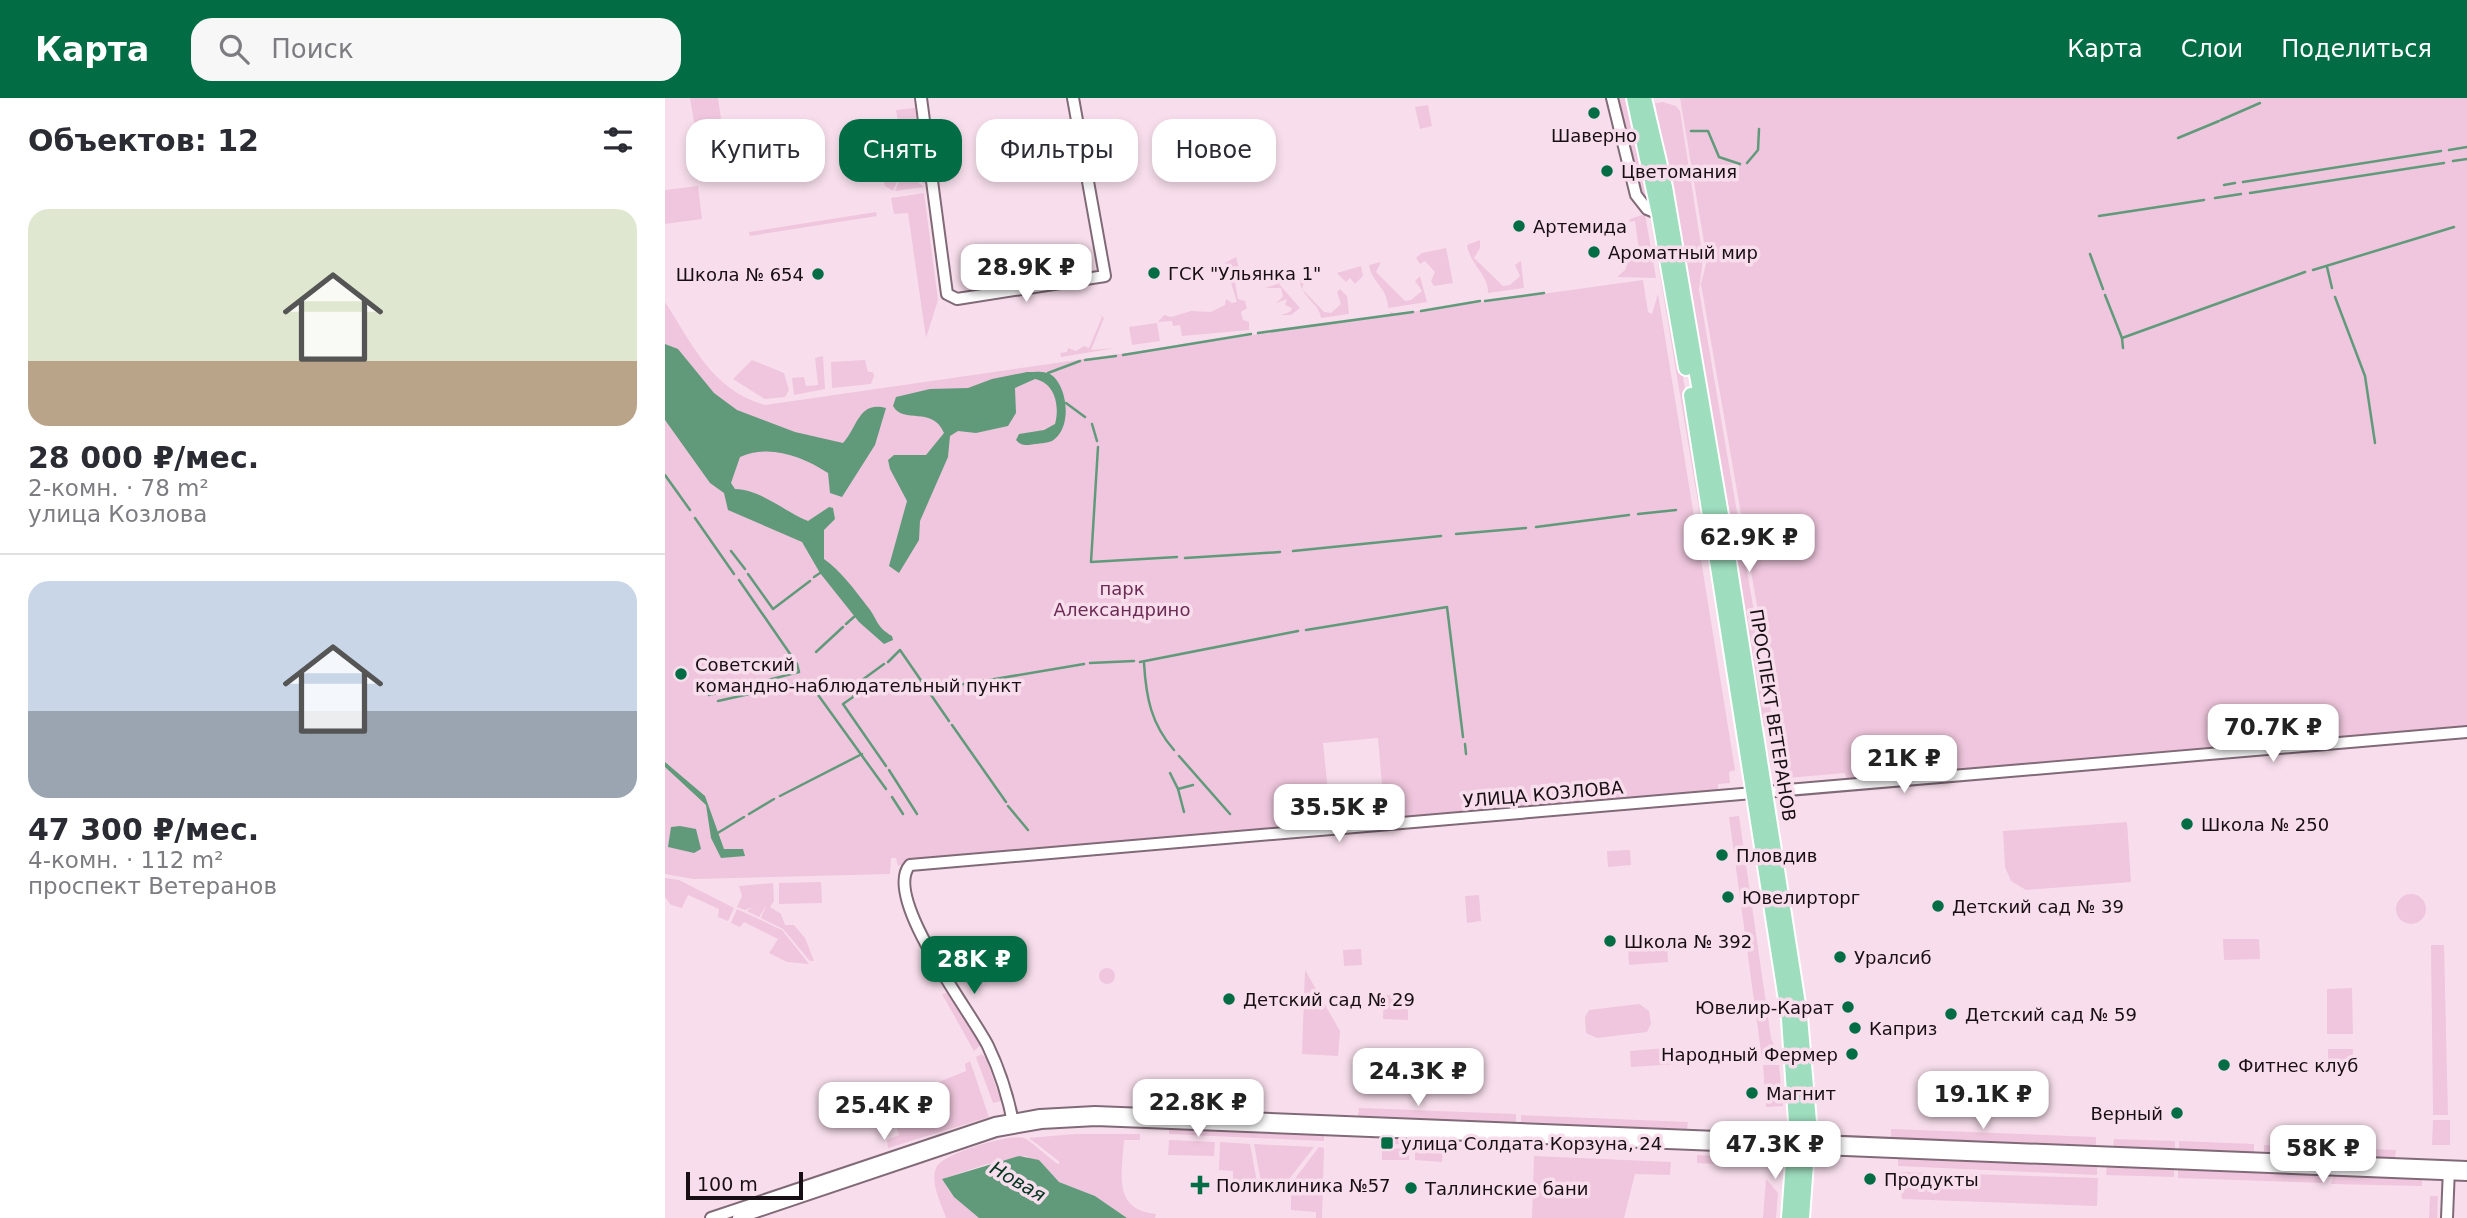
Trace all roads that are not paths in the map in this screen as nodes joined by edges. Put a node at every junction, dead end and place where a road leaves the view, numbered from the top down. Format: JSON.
{"nodes":[{"id":1,"x":921,"y":98,"type":"edge"},
{"id":2,"x":1073,"y":98,"type":"edge"},
{"id":3,"x":1612,"y":98,"type":"edge"},
{"id":4,"x":1634,"y":98,"type":"edge"},
{"id":5,"x":1644,"y":98,"type":"edge"},
{"id":6,"x":1659,"y":214,"type":"junction"},
{"id":7,"x":2467,"y":732,"type":"edge"},
{"id":8,"x":1761,"y":793,"type":"junction"},
{"id":9,"x":1013,"y":1123,"type":"junction"},
{"id":10,"x":1801,"y":1143,"type":"junction"},
{"id":11,"x":2467,"y":1167,"type":"edge"},
{"id":12,"x":2449,"y":1170,"type":"junction"},
{"id":13,"x":2467,"y":1175,"type":"edge"},
{"id":14,"x":711,"y":1218,"type":"edge"},
{"id":15,"x":738,"y":1218,"type":"edge"},
{"id":16,"x":1789,"y":1218,"type":"edge"},
{"id":17,"x":1802,"y":1218,"type":"edge"},
{"id":18,"x":2447,"y":1218,"type":"edge"}],
"edges":[{"from":1,"to":2,"type":"street"},
{"from":3,"to":6,"type":"street"},
{"from":4,"to":6,"type":"main road","name":"ПРОСПЕКТ ВЕТЕРАНОВ"},
{"from":5,"to":8,"type":"main road","name":"ПРОСПЕКТ ВЕТЕРАНОВ"},
{"from":6,"to":8,"type":"main road","name":"ПРОСПЕКТ ВЕТЕРАНОВ"},
{"from":7,"to":8,"type":"street","name":"УЛИЦА КОЗЛОВА"},
{"from":8,"to":9,"type":"street","name":"УЛИЦА КОЗЛОВА"},
{"from":8,"to":10,"type":"main road","name":"ПРОСПЕКТ ВЕТЕРАНОВ"},
{"from":9,"to":10,"type":"street"},
{"from":9,"to":14,"type":"street"},
{"from":9,"to":15,"type":"street"},
{"from":10,"to":12,"type":"street"},
{"from":10,"to":16,"type":"main road","name":"ПРОСПЕКТ ВЕТЕРАНОВ"},
{"from":10,"to":17,"type":"main road","name":"ПРОСПЕКТ ВЕТЕРАНОВ"},
{"from":11,"to":12,"type":"street"},
{"from":12,"to":13,"type":"street"},
{"from":12,"to":18,"type":"street"}]}
